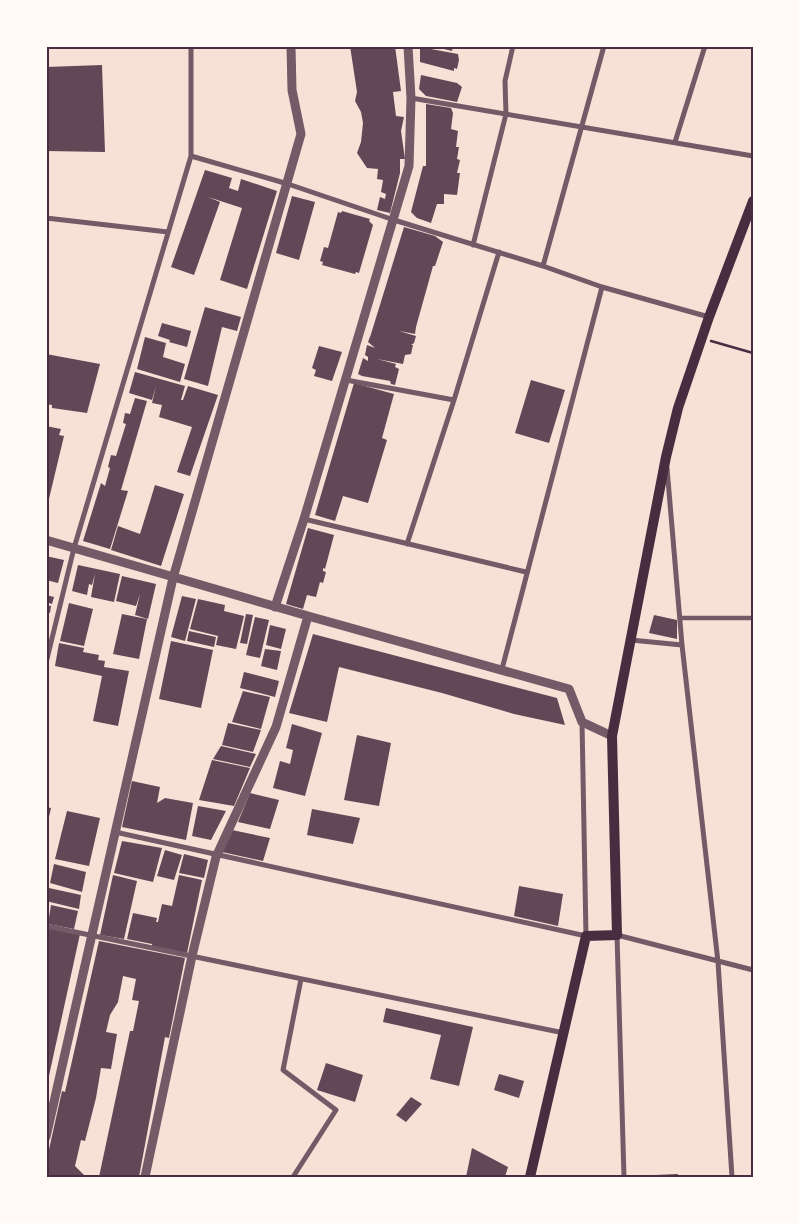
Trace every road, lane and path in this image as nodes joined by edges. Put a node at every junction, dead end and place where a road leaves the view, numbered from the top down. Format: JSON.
{"nodes":[{"id":1,"x":190,"y":46,"type":"edge"},
{"id":2,"x":291,"y":46,"type":"edge"},
{"id":3,"x":408,"y":46,"type":"edge"},
{"id":4,"x":513,"y":46,"type":"edge"},
{"id":5,"x":604,"y":46,"type":"edge"},
{"id":6,"x":705,"y":46,"type":"edge"},
{"id":7,"x":411,"y":98,"type":"junction"},
{"id":8,"x":506,"y":114,"type":"junction"},
{"id":9,"x":582,"y":127,"type":"junction"},
{"id":10,"x":675,"y":142,"type":"junction"},
{"id":11,"x":191,"y":156,"type":"junction"},
{"id":12,"x":753,"y":156,"type":"edge"},
{"id":13,"x":288,"y":184,"type":"junction"},
{"id":14,"x":753,"y":201,"type":"edge"},
{"id":15,"x":46,"y":218,"type":"edge"},
{"id":16,"x":394,"y":220,"type":"junction"},
{"id":17,"x":168,"y":232,"type":"junction"},
{"id":18,"x":473,"y":245,"type":"junction"},
{"id":19,"x":499,"y":252,"type":"junction"},
{"id":20,"x":544,"y":266,"type":"junction"},
{"id":21,"x":602,"y":287,"type":"junction"},
{"id":22,"x":709,"y":316,"type":"junction"},
{"id":23,"x":716,"y":343,"type":"dead end"},
{"id":24,"x":753,"y":353,"type":"edge"},
{"id":25,"x":346,"y":380,"type":"junction"},
{"id":26,"x":454,"y":400,"type":"junction"},
{"id":27,"x":666,"y":457,"type":"junction"},
{"id":28,"x":304,"y":519,"type":"junction"},
{"id":29,"x":46,"y":540,"type":"edge"},
{"id":30,"x":406,"y":544,"type":"junction"},
{"id":31,"x":74,"y":548,"type":"junction"},
{"id":32,"x":526,"y":572,"type":"junction"},
{"id":33,"x":173,"y":578,"type":"junction"},
{"id":34,"x":275,"y":607,"type":"junction"},
{"id":35,"x":308,"y":616,"type":"junction"},
{"id":36,"x":680,"y":618,"type":"junction"},
{"id":37,"x":753,"y":618,"type":"edge"},
{"id":38,"x":631,"y":640,"type":"junction"},
{"id":39,"x":682,"y":646,"type":"junction"},
{"id":40,"x":46,"y":663,"type":"edge"},
{"id":41,"x":502,"y":669,"type":"junction"},
{"id":42,"x":582,"y":722,"type":"junction"},
{"id":43,"x":612,"y":736,"type":"junction"},
{"id":44,"x":114,"y":832,"type":"junction"},
{"id":45,"x":217,"y":854,"type":"junction"},
{"id":46,"x":46,"y":926,"type":"edge"},
{"id":47,"x":617,"y":935,"type":"junction"},
{"id":48,"x":91,"y":936,"type":"junction"},
{"id":49,"x":586,"y":936,"type":"junction"},
{"id":50,"x":192,"y":956,"type":"junction"},
{"id":51,"x":718,"y":962,"type":"junction"},
{"id":52,"x":753,"y":970,"type":"edge"},
{"id":53,"x":301,"y":979,"type":"junction"},
{"id":54,"x":564,"y":1033,"type":"junction"},
{"id":55,"x":46,"y":1137,"type":"edge"},
{"id":56,"x":145,"y":1177,"type":"edge"},
{"id":57,"x":294,"y":1177,"type":"edge"},
{"id":58,"x":530,"y":1177,"type":"edge"},
{"id":59,"x":624,"y":1177,"type":"edge"},
{"id":60,"x":732,"y":1177,"type":"edge"}],
"edges":[{"from":1,"to":11,"type":"street"},
{"from":2,"to":13,"type":"street"},
{"from":3,"to":7,"type":"street"},
{"from":4,"to":8,"type":"street"},
{"from":5,"to":9,"type":"street"},
{"from":6,"to":10,"type":"street"},
{"from":7,"to":8,"type":"street"},
{"from":7,"to":16,"type":"street"},
{"from":8,"to":9,"type":"street"},
{"from":8,"to":18,"type":"street"},
{"from":9,"to":10,"type":"street"},
{"from":9,"to":20,"type":"street"},
{"from":10,"to":12,"type":"street"},
{"from":11,"to":13,"type":"street"},
{"from":11,"to":17,"type":"street"},
{"from":13,"to":16,"type":"street"},
{"from":13,"to":33,"type":"street"},
{"from":14,"to":22,"type":"main road"},
{"from":15,"to":17,"type":"street"},
{"from":16,"to":18,"type":"street"},
{"from":16,"to":25,"type":"street"},
{"from":17,"to":31,"type":"street"},
{"from":18,"to":19,"type":"street"},
{"from":19,"to":20,"type":"street"},
{"from":19,"to":26,"type":"street"},
{"from":20,"to":21,"type":"street"},
{"from":21,"to":22,"type":"street"},
{"from":21,"to":32,"type":"street"},
{"from":22,"to":27,"type":"main road"},
{"from":23,"to":24,"type":"path"},
{"from":25,"to":26,"type":"street"},
{"from":25,"to":28,"type":"street"},
{"from":26,"to":30,"type":"street"},
{"from":27,"to":36,"type":"street"},
{"from":27,"to":38,"type":"main road"},
{"from":28,"to":30,"type":"street"},
{"from":28,"to":34,"type":"street"},
{"from":29,"to":31,"type":"street"},
{"from":30,"to":32,"type":"street"},
{"from":31,"to":33,"type":"street"},
{"from":31,"to":40,"type":"street"},
{"from":32,"to":41,"type":"street"},
{"from":33,"to":34,"type":"street"},
{"from":33,"to":44,"type":"street"},
{"from":34,"to":35,"type":"street"},
{"from":35,"to":41,"type":"street"},
{"from":35,"to":45,"type":"street"},
{"from":36,"to":37,"type":"street"},
{"from":36,"to":39,"type":"street"},
{"from":38,"to":39,"type":"street"},
{"from":38,"to":43,"type":"main road"},
{"from":39,"to":51,"type":"street"},
{"from":41,"to":42,"type":"street"},
{"from":42,"to":43,"type":"street"},
{"from":42,"to":49,"type":"street"},
{"from":43,"to":47,"type":"main road"},
{"from":44,"to":45,"type":"street"},
{"from":44,"to":48,"type":"street"},
{"from":45,"to":49,"type":"street"},
{"from":45,"to":50,"type":"street"},
{"from":46,"to":48,"type":"street"},
{"from":47,"to":49,"type":"main road"},
{"from":47,"to":51,"type":"street"},
{"from":47,"to":59,"type":"street"},
{"from":48,"to":50,"type":"street"},
{"from":48,"to":55,"type":"street"},
{"from":49,"to":54,"type":"main road"},
{"from":50,"to":53,"type":"street"},
{"from":50,"to":56,"type":"street"},
{"from":51,"to":52,"type":"street"},
{"from":51,"to":60,"type":"street"},
{"from":53,"to":54,"type":"street"},
{"from":53,"to":57,"type":"street"},
{"from":54,"to":58,"type":"main road"}]}
